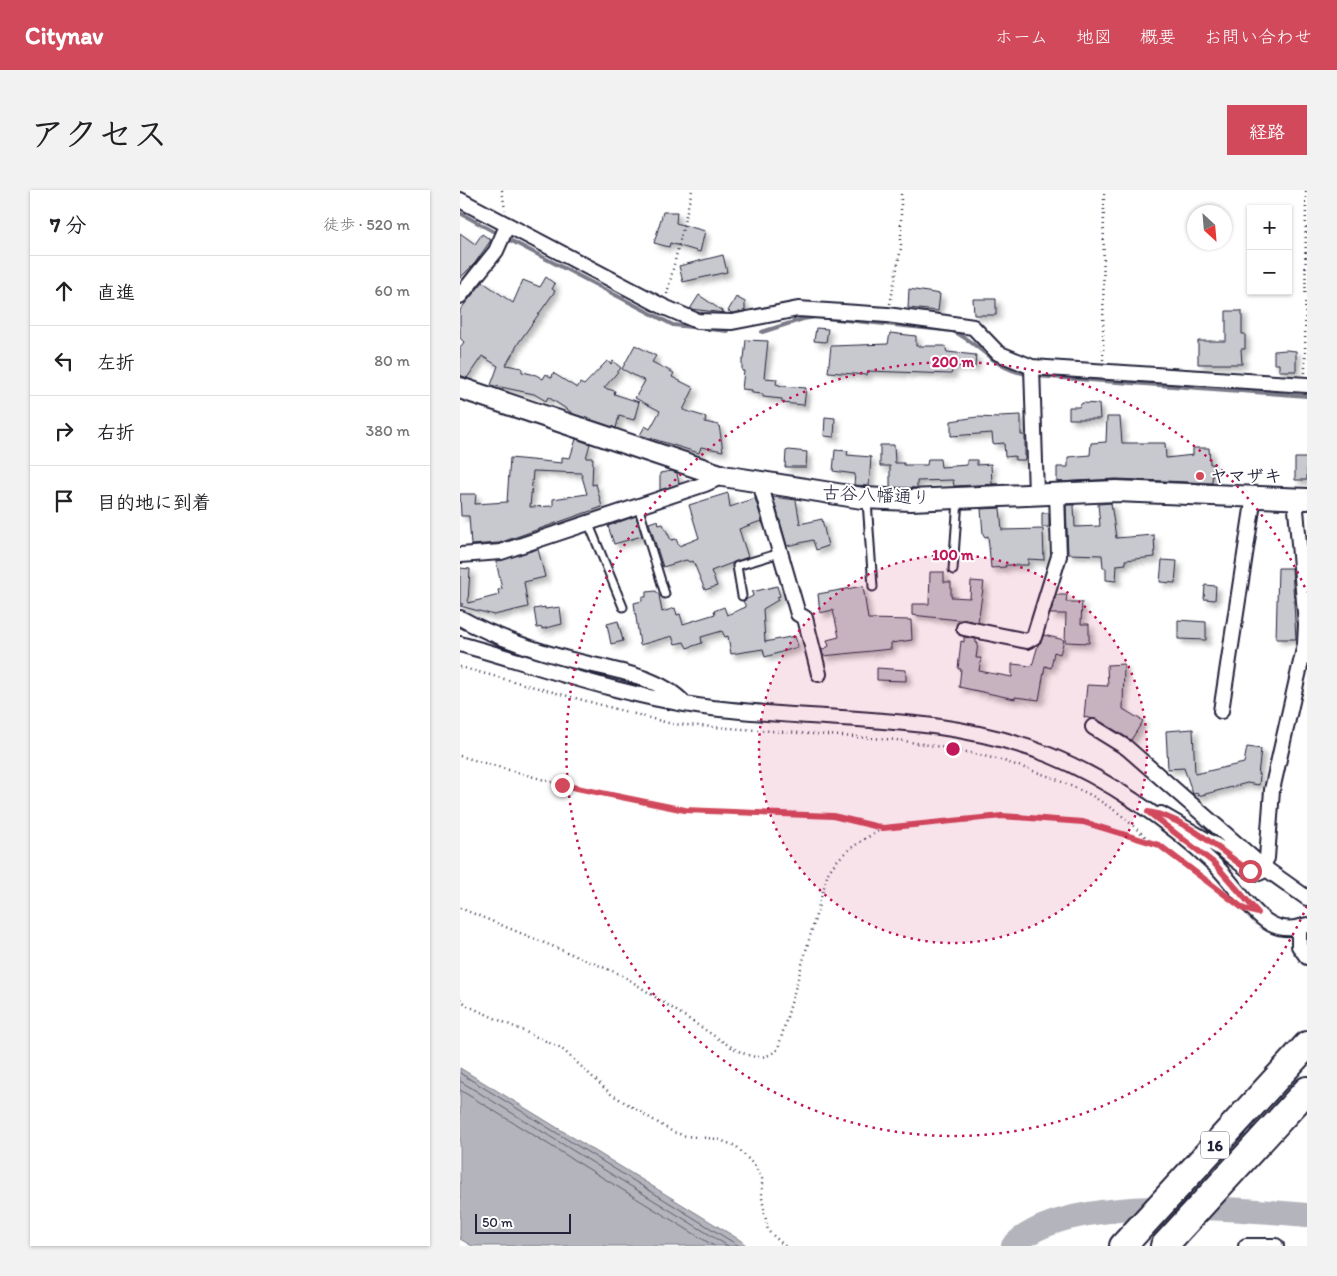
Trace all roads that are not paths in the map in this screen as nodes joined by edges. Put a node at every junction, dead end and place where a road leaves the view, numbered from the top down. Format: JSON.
{"nodes":[{"id":1,"x":460,"y":200,"type":"edge"},
{"id":2,"x":507,"y":226,"type":"junction"},
{"id":3,"x":460,"y":296,"type":"edge"},
{"id":4,"x":1032,"y":367,"type":"junction"},
{"id":5,"x":1306,"y":385,"type":"edge"},
{"id":6,"x":460,"y":388,"type":"edge"},
{"id":7,"x":724,"y":476,"type":"junction"},
{"id":8,"x":760,"y":483,"type":"junction"},
{"id":9,"x":1057,"y":493,"type":"junction"},
{"id":10,"x":1036,"y":494,"type":"junction"},
{"id":11,"x":1254,"y":496,"type":"junction"},
{"id":12,"x":867,"y":498,"type":"junction"},
{"id":13,"x":958,"y":498,"type":"junction"},
{"id":14,"x":1301,"y":498,"type":"edge"},
{"id":15,"x":638,"y":506,"type":"junction"},
{"id":16,"x":588,"y":522,"type":"junction"},
{"id":17,"x":780,"y":553,"type":"junction"},
{"id":18,"x":460,"y":555,"type":"edge"},
{"id":19,"x":953,"y":570,"type":"dead end"},
{"id":20,"x":873,"y":587,"type":"dead end"},
{"id":21,"x":665,"y":594,"type":"dead end"},
{"id":22,"x":742,"y":596,"type":"dead end"},
{"id":23,"x":623,"y":607,"type":"dead end"},
{"id":24,"x":460,"y":618,"type":"edge"},
{"id":25,"x":964,"y":628,"type":"dead end"},
{"id":26,"x":460,"y":644,"type":"edge"},
{"id":27,"x":1306,"y":644,"type":"edge"},
{"id":28,"x":818,"y":674,"type":"dead end"},
{"id":29,"x":684,"y":703,"type":"junction"},
{"id":30,"x":1221,"y":711,"type":"dead end"},
{"id":31,"x":1093,"y":727,"type":"dead end"},
{"id":32,"x":1148,"y":812,"type":"junction"},
{"id":33,"x":1265,"y":867,"type":"junction"},
{"id":34,"x":1307,"y":898,"type":"edge"},
{"id":35,"x":1303,"y":926,"type":"edge"},
{"id":36,"x":1307,"y":957,"type":"edge"},
{"id":37,"x":1307,"y":1045,"type":"edge"},
{"id":38,"x":1307,"y":1090,"type":"edge"},
{"id":39,"x":1123,"y":1246,"type":"edge"},
{"id":40,"x":1164,"y":1246,"type":"edge"},
{"id":41,"x":1246,"y":1246,"type":"edge"},
{"id":42,"x":1252,"y":1246,"type":"edge"},
{"id":43,"x":1276,"y":1246,"type":"edge"}],
"edges":[{"from":1,"to":2,"type":"street"},
{"from":2,"to":3,"type":"street"},
{"from":2,"to":4,"type":"street"},
{"from":4,"to":5,"type":"street"},
{"from":4,"to":10,"type":"street"},
{"from":6,"to":7,"type":"street","name":"古谷八幡通り"},
{"from":7,"to":8,"type":"street","name":"古谷八幡通り"},
{"from":7,"to":15,"type":"street"},
{"from":8,"to":12,"type":"street","name":"古谷八幡通り"},
{"from":8,"to":17,"type":"street"},
{"from":9,"to":10,"type":"street","name":"古谷八幡通り"},
{"from":9,"to":11,"type":"street","name":"古谷八幡通り"},
{"from":9,"to":25,"type":"street"},
{"from":10,"to":13,"type":"street","name":"古谷八幡通り"},
{"from":11,"to":14,"type":"street","name":"古谷八幡通り"},
{"from":11,"to":30,"type":"street"},
{"from":12,"to":13,"type":"street","name":"古谷八幡通り"},
{"from":12,"to":20,"type":"lane"},
{"from":13,"to":19,"type":"lane"},
{"from":14,"to":27,"type":"street"},
{"from":15,"to":16,"type":"street"},
{"from":15,"to":21,"type":"lane"},
{"from":16,"to":18,"type":"street"},
{"from":16,"to":23,"type":"lane"},
{"from":17,"to":22,"type":"lane"},
{"from":17,"to":28,"type":"street"},
{"from":24,"to":29,"type":"street"},
{"from":26,"to":29,"type":"street"},
{"from":27,"to":33,"type":"street"},
{"from":29,"to":32,"type":"street"},
{"from":31,"to":33,"type":"street"},
{"from":32,"to":33,"type":"street"},
{"from":32,"to":35,"type":"street"},
{"from":33,"to":34,"type":"street"},
{"from":35,"to":36,"type":"street"},
{"from":37,"to":39,"type":"highway","number":"16"},
{"from":38,"to":40,"type":"highway","number":"16"},
{"from":41,"to":42,"type":"street"},
{"from":42,"to":43,"type":"street"}]}
